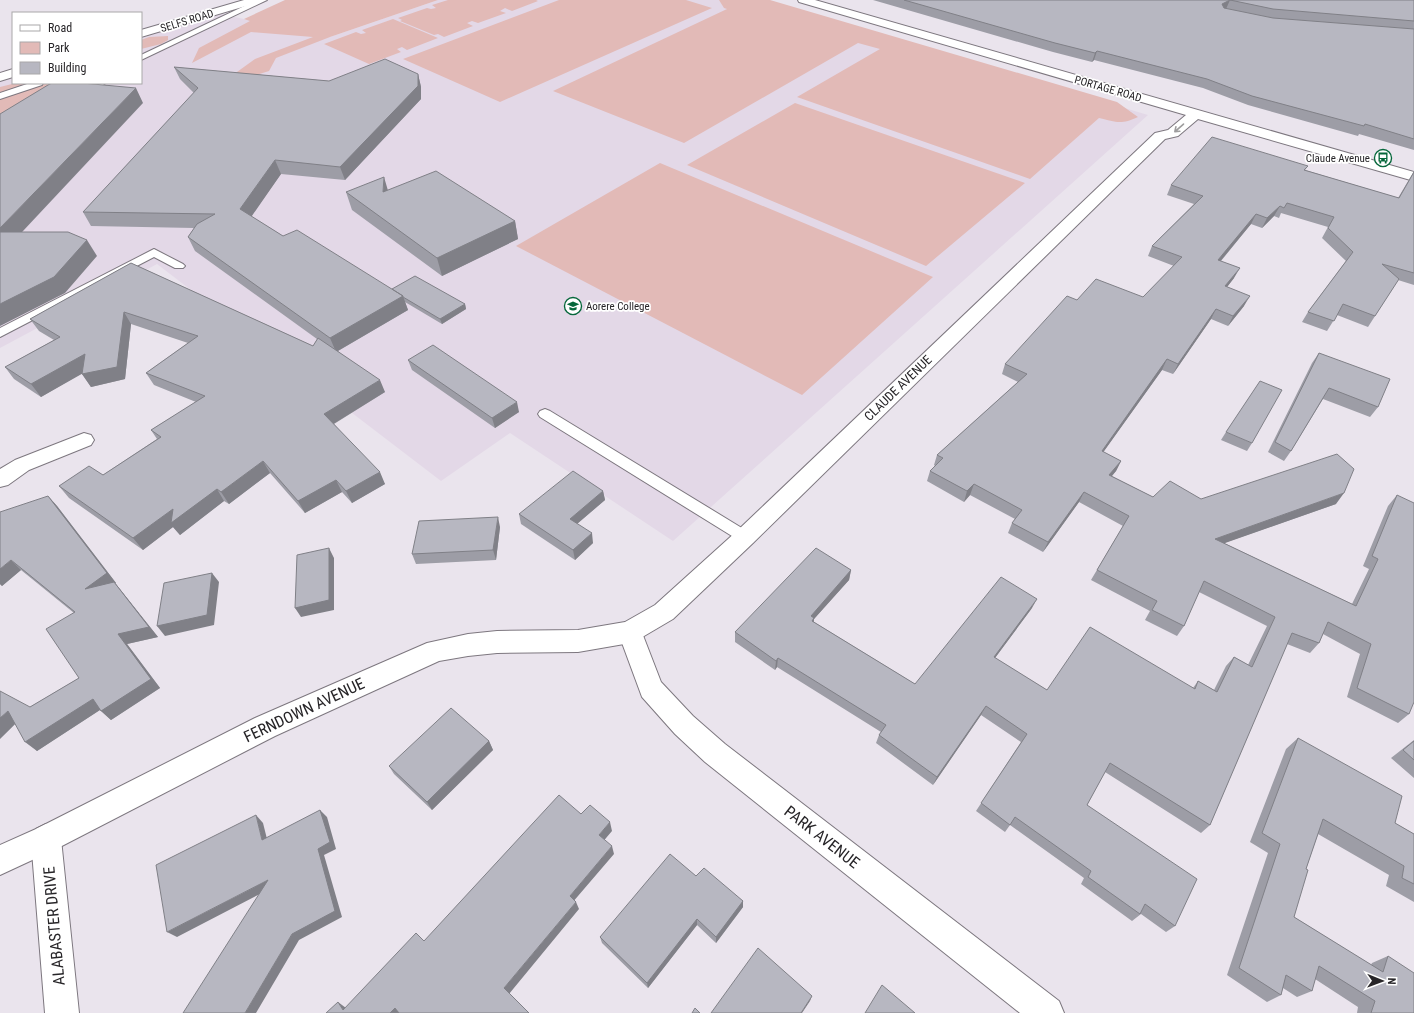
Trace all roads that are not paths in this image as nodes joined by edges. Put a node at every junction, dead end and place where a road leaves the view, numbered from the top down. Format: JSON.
{"nodes":[{"id":1,"x":255,"y":0,"type":"edge"},
{"id":2,"x":263,"y":0,"type":"edge"},
{"id":3,"x":803,"y":0,"type":"edge"},
{"id":4,"x":142,"y":34,"type":"edge"},
{"id":5,"x":160,"y":49,"type":"junction"},
{"id":6,"x":142,"y":53,"type":"edge"},
{"id":7,"x":142,"y":58,"type":"edge"},
{"id":8,"x":12,"y":73,"type":"edge"},
{"id":9,"x":0,"y":77,"type":"edge"},
{"id":10,"x":37,"y":84,"type":"edge"},
{"id":11,"x":97,"y":84,"type":"edge"},
{"id":12,"x":125,"y":94,"type":"edge"},
{"id":13,"x":0,"y":96,"type":"edge"},
{"id":14,"x":1195,"y":114,"type":"junction"},
{"id":15,"x":1166,"y":120,"type":"junction"},
{"id":16,"x":1414,"y":177,"type":"edge"},
{"id":17,"x":179,"y":266,"type":"dead end"},
{"id":18,"x":0,"y":333,"type":"edge"},
{"id":19,"x":545,"y":414,"type":"dead end"},
{"id":20,"x":84,"y":440,"type":"dead end"},
{"id":21,"x":0,"y":479,"type":"edge"},
{"id":22,"x":744,"y":537,"type":"junction"},
{"id":23,"x":630,"y":632,"type":"junction"},
{"id":24,"x":46,"y":839,"type":"junction"},
{"id":25,"x":0,"y":860,"type":"edge"},
{"id":26,"x":62,"y":1013,"type":"edge"},
{"id":27,"x":1047,"y":1013,"type":"edge"}],
"edges":[{"from":1,"to":4,"type":"main road","name":"SELFS ROAD"},
{"from":2,"to":5,"type":"lane"},
{"from":3,"to":15,"type":"main road","name":"PORTAGE ROAD"},
{"from":5,"to":6,"type":"lane"},
{"from":5,"to":7,"type":"lane"},
{"from":8,"to":9,"type":"main road"},
{"from":10,"to":13,"type":"lane"},
{"from":11,"to":12,"type":"lane"},
{"from":14,"to":15,"type":"main road","name":"PORTAGE ROAD"},
{"from":14,"to":15,"type":"main road","name":"CLAUDE AVENUE","one_way":true},
{"from":14,"to":16,"type":"main road","name":"PORTAGE ROAD"},
{"from":15,"to":22,"type":"main road","name":"CLAUDE AVENUE"},
{"from":17,"to":18,"type":"lane"},
{"from":19,"to":22,"type":"lane"},
{"from":20,"to":21,"type":"main road"},
{"from":22,"to":23,"type":"main road","name":"CLAUDE AVENUE"},
{"from":23,"to":24,"type":"main road","name":"FERNDOWN AVENUE"},
{"from":23,"to":27,"type":"main road","name":"PARK AVENUE"},
{"from":24,"to":25,"type":"main road","name":"FERNDOWN AVENUE"},
{"from":24,"to":26,"type":"main road","name":"ALABASTER DRIVE"}]}
